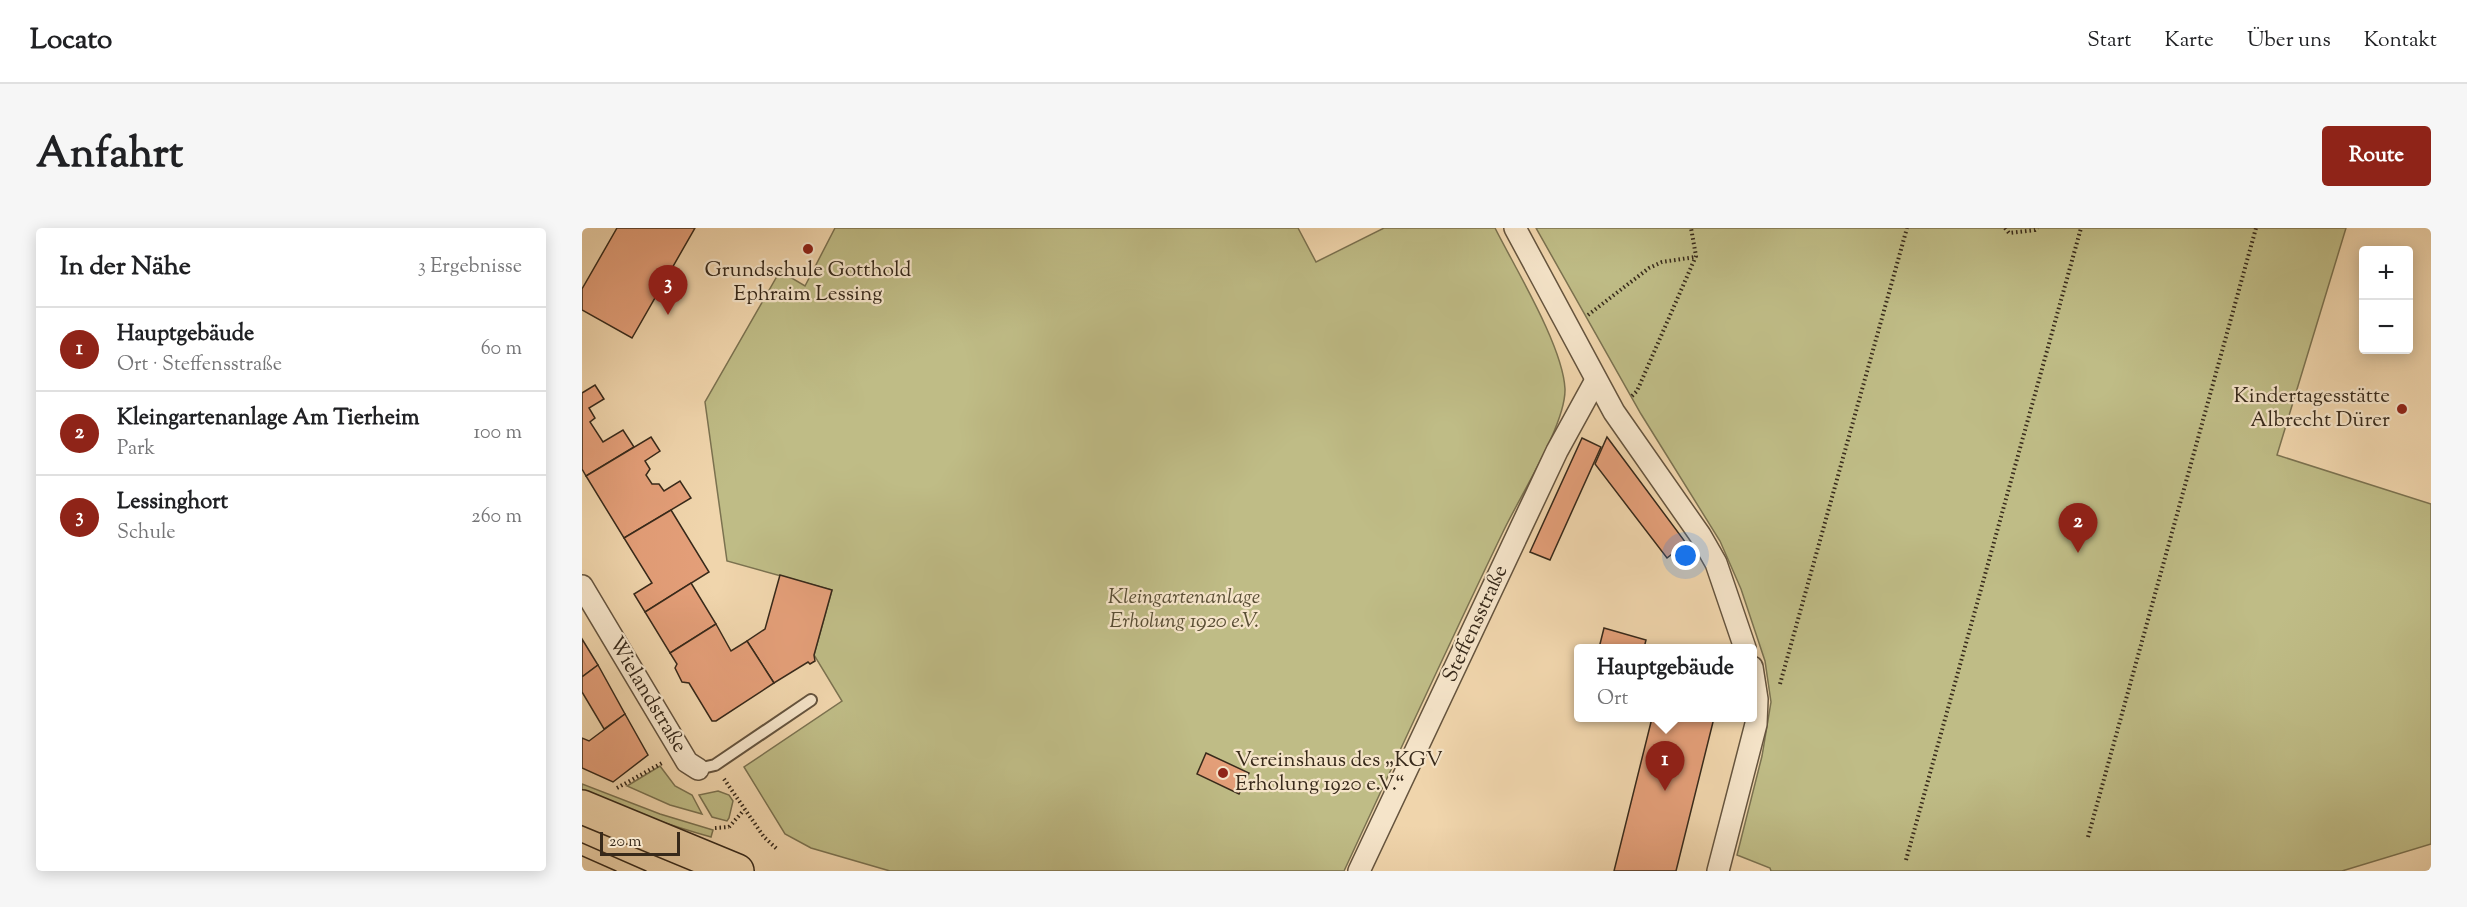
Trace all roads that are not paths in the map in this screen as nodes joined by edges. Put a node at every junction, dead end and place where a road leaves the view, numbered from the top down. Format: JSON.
{"nodes":[{"id":1,"x":1515,"y":228,"type":"edge"},
{"id":2,"x":1596,"y":380,"type":"junction"},
{"id":3,"x":582,"y":586,"type":"edge"},
{"id":4,"x":1745,"y":644,"type":"edge"},
{"id":5,"x":812,"y":700,"type":"dead end"},
{"id":6,"x":1756,"y":722,"type":"edge"},
{"id":7,"x":700,"y":765,"type":"joint"},
{"id":8,"x":582,"y":807,"type":"edge"},
{"id":9,"x":736,"y":871,"type":"edge"},
{"id":10,"x":1359,"y":871,"type":"edge"},
{"id":11,"x":1718,"y":871,"type":"edge"}],
"edges":[{"from":1,"to":2,"type":"street"},
{"from":2,"to":4,"type":"street"},
{"from":2,"to":10,"type":"street","name":"Steffensstraße"},
{"from":3,"to":7,"type":"street","name":"Wielandstraße"},
{"from":5,"to":7,"type":"lane"},
{"from":6,"to":11,"type":"street"},
{"from":8,"to":9,"type":"main road"}]}
